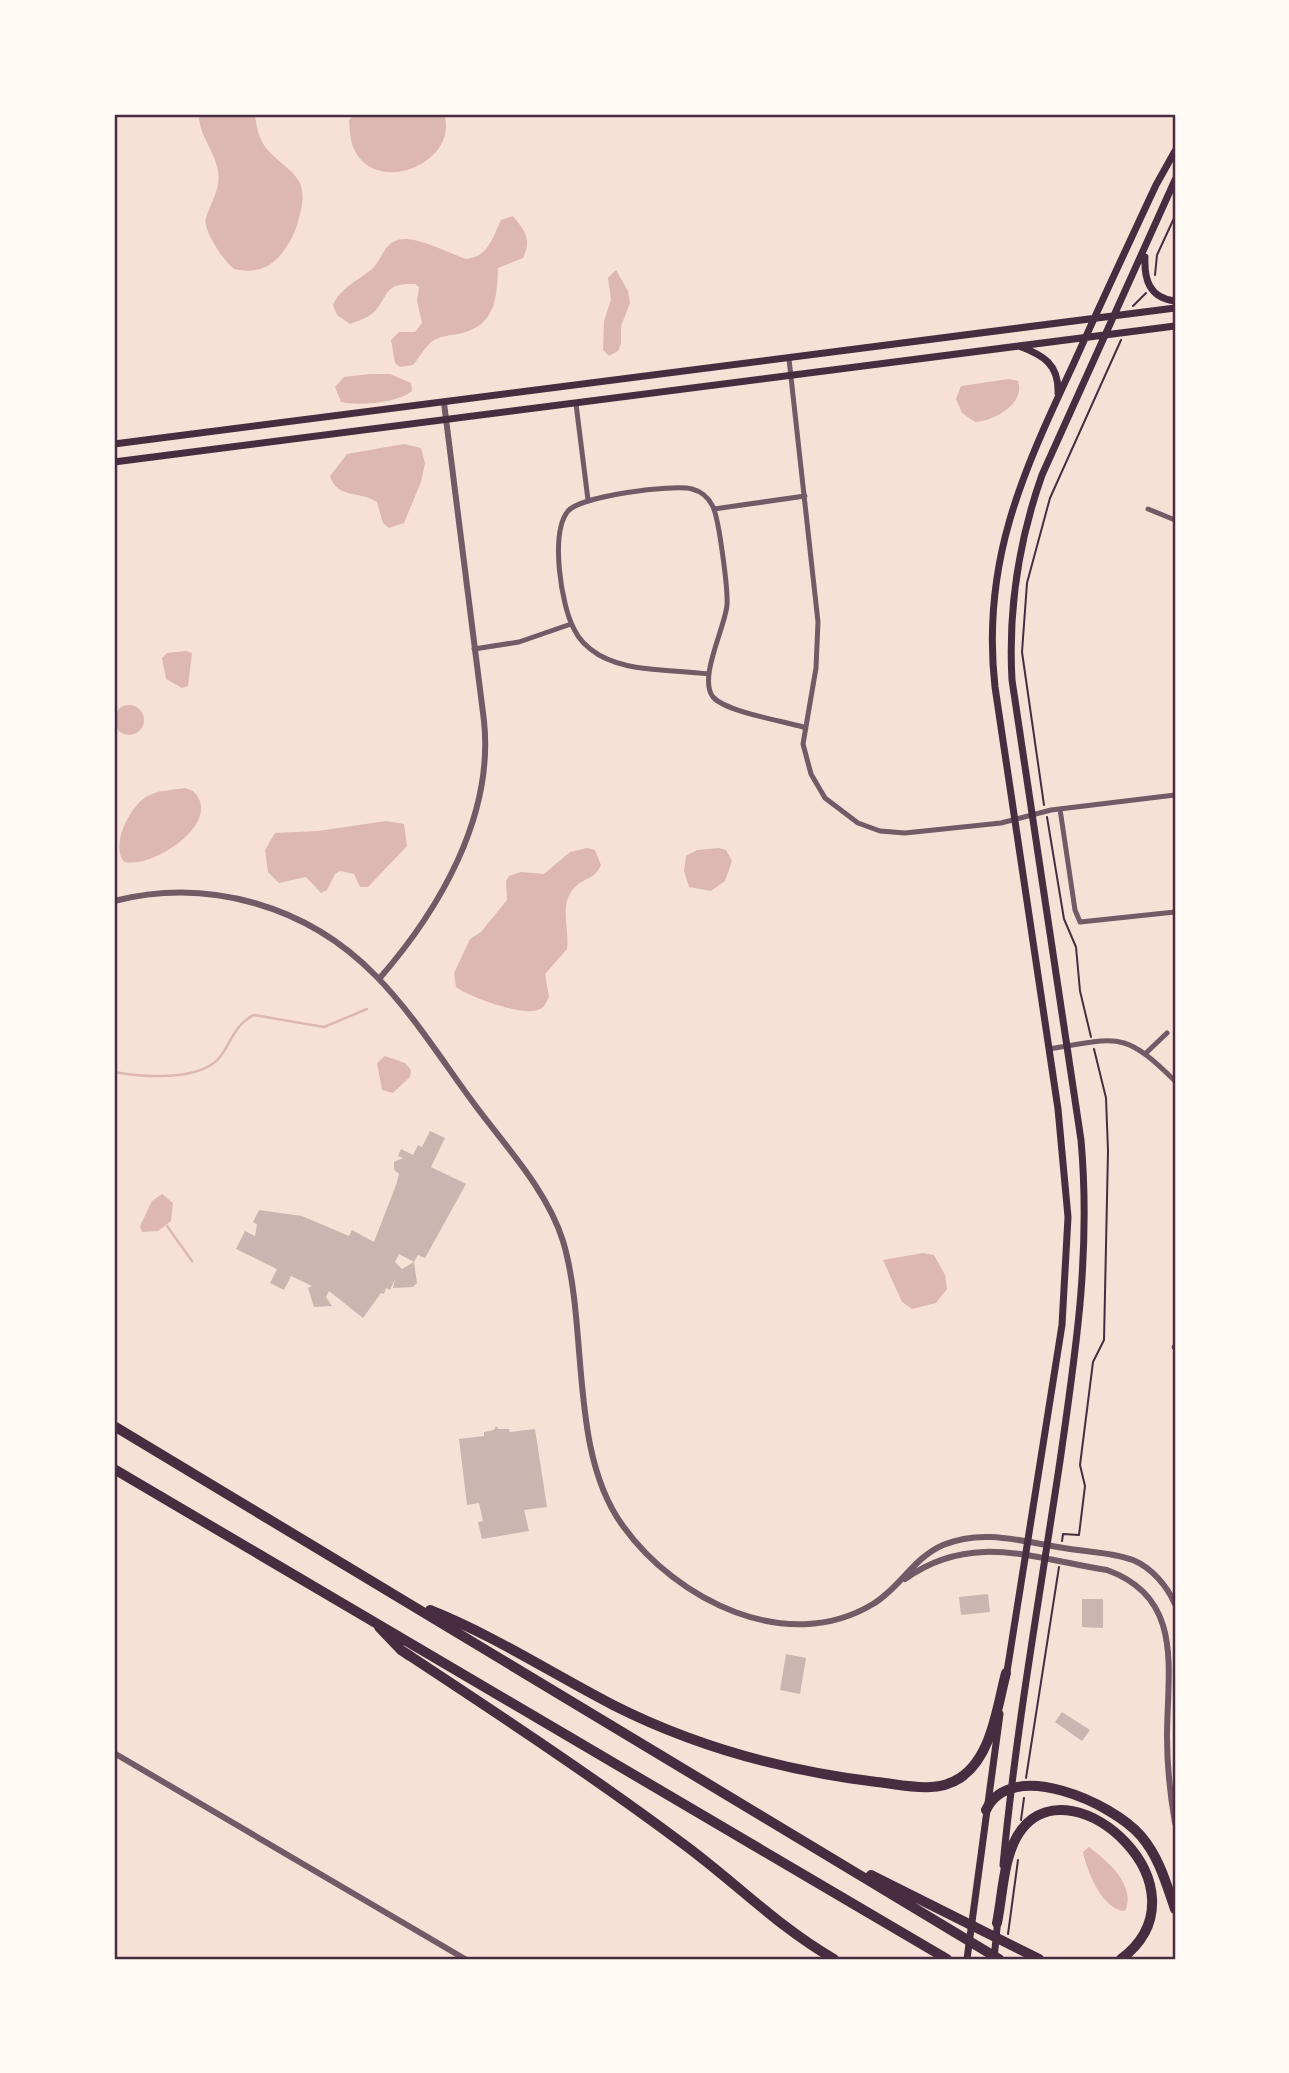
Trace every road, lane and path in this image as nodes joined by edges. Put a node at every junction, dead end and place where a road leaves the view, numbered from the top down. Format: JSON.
{"nodes":[{"id":1,"x":1175,"y":151,"type":"edge"},
{"id":2,"x":1175,"y":180,"type":"edge"},
{"id":3,"x":1175,"y":216,"type":"edge"},
{"id":4,"x":1145,"y":252,"type":"junction"},
{"id":5,"x":1151,"y":290,"type":"junction"},
{"id":6,"x":1175,"y":301,"type":"edge"},
{"id":7,"x":1175,"y":308,"type":"edge"},
{"id":8,"x":1130,"y":314,"type":"junction"},
{"id":9,"x":1116,"y":316,"type":"junction"},
{"id":10,"x":1094,"y":318,"type":"junction"},
{"id":11,"x":1175,"y":326,"type":"edge"},
{"id":12,"x":1123,"y":332,"type":"junction"},
{"id":13,"x":1108,"y":334,"type":"junction"},
{"id":14,"x":1085,"y":337,"type":"junction"},
{"id":15,"x":1018,"y":346,"type":"junction"},
{"id":16,"x":789,"y":359,"type":"junction"},
{"id":17,"x":791,"y":377,"type":"junction"},
{"id":18,"x":1057,"y":399,"type":"junction"},
{"id":19,"x":443,"y":403,"type":"junction"},
{"id":20,"x":576,"y":404,"type":"junction"},
{"id":21,"x":446,"y":420,"type":"junction"},
{"id":22,"x":114,"y":444,"type":"edge"},
{"id":23,"x":114,"y":461,"type":"edge"},
{"id":24,"x":805,"y":496,"type":"junction"},
{"id":25,"x":588,"y":500,"type":"junction"},
{"id":26,"x":714,"y":509,"type":"junction"},
{"id":27,"x":1148,"y":509,"type":"dead end"},
{"id":28,"x":1175,"y":520,"type":"edge"},
{"id":29,"x":571,"y":624,"type":"junction"},
{"id":30,"x":474,"y":649,"type":"junction"},
{"id":31,"x":709,"y":674,"type":"junction"},
{"id":32,"x":803,"y":727,"type":"junction"},
{"id":33,"x":1175,"y":795,"type":"edge"},
{"id":34,"x":1060,"y":809,"type":"junction"},
{"id":35,"x":1045,"y":811,"type":"junction"},
{"id":36,"x":1032,"y":814,"type":"junction"},
{"id":37,"x":1014,"y":819,"type":"junction"},
{"id":38,"x":114,"y":901,"type":"edge"},
{"id":39,"x":1175,"y":912,"type":"edge"},
{"id":40,"x":379,"y":979,"type":"junction"},
{"id":41,"x":1167,"y":1033,"type":"dead end"},
{"id":42,"x":1092,"y":1043,"type":"junction"},
{"id":43,"x":1067,"y":1046,"type":"junction"},
{"id":44,"x":1049,"y":1049,"type":"junction"},
{"id":45,"x":1146,"y":1053,"type":"junction"},
{"id":46,"x":1175,"y":1082,"type":"edge"},
{"id":47,"x":114,"y":1426,"type":"edge"},
{"id":48,"x":114,"y":1469,"type":"edge"},
{"id":49,"x":1063,"y":1534,"type":"dead end"},
{"id":50,"x":1029,"y":1541,"type":"junction"},
{"id":51,"x":1047,"y":1545,"type":"junction"},
{"id":52,"x":1027,"y":1556,"type":"junction"},
{"id":53,"x":1045,"y":1559,"type":"junction"},
{"id":54,"x":1058,"y":1576,"type":"dead end"},
{"id":55,"x":900,"y":1582,"type":"junction"},
{"id":56,"x":400,"y":1598,"type":"junction"},
{"id":57,"x":1175,"y":1604,"type":"edge"},
{"id":58,"x":369,"y":1617,"type":"junction"},
{"id":59,"x":1006,"y":1673,"type":"junction"},
{"id":60,"x":114,"y":1753,"type":"edge"},
{"id":61,"x":1011,"y":1787,"type":"junction"},
{"id":62,"x":1025,"y":1787,"type":"junction"},
{"id":63,"x":986,"y":1810,"type":"junction"},
{"id":64,"x":1175,"y":1823,"type":"edge"},
{"id":65,"x":1026,"y":1825,"type":"junction"},
{"id":66,"x":800,"y":1839,"type":"junction"},
{"id":67,"x":1019,"y":1854,"type":"dead end"},
{"id":68,"x":1175,"y":1909,"type":"edge"},
{"id":69,"x":998,"y":1923,"type":"junction"},
{"id":70,"x":1008,"y":1929,"type":"dead end"},
{"id":71,"x":466,"y":1959,"type":"edge"},
{"id":72,"x":834,"y":1959,"type":"edge"},
{"id":73,"x":947,"y":1959,"type":"edge"},
{"id":74,"x":967,"y":1959,"type":"edge"},
{"id":75,"x":994,"y":1959,"type":"edge"},
{"id":76,"x":999,"y":1959,"type":"edge"},
{"id":77,"x":1039,"y":1959,"type":"edge"},
{"id":78,"x":1121,"y":1959,"type":"edge"}],
"edges":[{"from":1,"to":10,"type":"main road"},
{"from":2,"to":4,"type":"main road"},
{"from":3,"to":5,"type":"path"},
{"from":4,"to":5,"type":"main road"},
{"from":4,"to":9,"type":"main road"},
{"from":5,"to":6,"type":"main road"},
{"from":5,"to":8,"type":"path"},
{"from":7,"to":8,"type":"main road"},
{"from":8,"to":9,"type":"main road"},
{"from":9,"to":10,"type":"main road"},
{"from":9,"to":13,"type":"main road"},
{"from":10,"to":14,"type":"main road"},
{"from":10,"to":16,"type":"main road"},
{"from":11,"to":12,"type":"main road"},
{"from":12,"to":13,"type":"main road"},
{"from":12,"to":35,"type":"path"},
{"from":13,"to":14,"type":"main road"},
{"from":13,"to":36,"type":"main road"},
{"from":14,"to":15,"type":"main road"},
{"from":14,"to":18,"type":"main road"},
{"from":15,"to":17,"type":"main road"},
{"from":15,"to":18,"type":"main road"},
{"from":16,"to":17,"type":"street"},
{"from":16,"to":19,"type":"main road"},
{"from":17,"to":20,"type":"main road"},
{"from":17,"to":24,"type":"street"},
{"from":18,"to":37,"type":"main road"},
{"from":19,"to":21,"type":"street"},
{"from":19,"to":22,"type":"main road"},
{"from":20,"to":21,"type":"main road"},
{"from":20,"to":25,"type":"street"},
{"from":21,"to":23,"type":"main road"},
{"from":21,"to":30,"type":"street"},
{"from":24,"to":26,"type":"street"},
{"from":24,"to":32,"type":"street"},
{"from":25,"to":26,"type":"street"},
{"from":25,"to":29,"type":"street"},
{"from":26,"to":31,"type":"street"},
{"from":27,"to":28,"type":"street"},
{"from":29,"to":30,"type":"street"},
{"from":29,"to":31,"type":"street"},
{"from":30,"to":40,"type":"street"},
{"from":31,"to":32,"type":"street"},
{"from":32,"to":37,"type":"street"},
{"from":33,"to":34,"type":"street"},
{"from":34,"to":35,"type":"street"},
{"from":34,"to":39,"type":"street"},
{"from":35,"to":36,"type":"street"},
{"from":35,"to":42,"type":"path"},
{"from":36,"to":37,"type":"street"},
{"from":36,"to":43,"type":"main road"},
{"from":37,"to":44,"type":"main road"},
{"from":38,"to":40,"type":"street"},
{"from":40,"to":55,"type":"street"},
{"from":41,"to":45,"type":"street"},
{"from":42,"to":43,"type":"street"},
{"from":42,"to":45,"type":"street"},
{"from":42,"to":49,"type":"path"},
{"from":43,"to":44,"type":"street"},
{"from":43,"to":51,"type":"main road"},
{"from":44,"to":50,"type":"main road"},
{"from":45,"to":46,"type":"street"},
{"from":47,"to":56,"type":"highway"},
{"from":48,"to":58,"type":"highway"},
{"from":50,"to":51,"type":"street"},
{"from":50,"to":52,"type":"main road"},
{"from":50,"to":55,"type":"street"},
{"from":51,"to":53,"type":"main road"},
{"from":51,"to":57,"type":"street"},
{"from":52,"to":53,"type":"street"},
{"from":52,"to":55,"type":"street"},
{"from":52,"to":59,"type":"main road"},
{"from":53,"to":61,"type":"main road"},
{"from":53,"to":64,"type":"street"},
{"from":54,"to":62,"type":"path"},
{"from":56,"to":59,"type":"highway"},
{"from":56,"to":66,"type":"highway"},
{"from":58,"to":72,"type":"highway"},
{"from":58,"to":73,"type":"highway"},
{"from":59,"to":63,"type":"main road"},
{"from":60,"to":71,"type":"street"},
{"from":61,"to":62,"type":"highway"},
{"from":61,"to":63,"type":"highway"},
{"from":61,"to":69,"type":"main road"},
{"from":62,"to":65,"type":"path"},
{"from":62,"to":68,"type":"highway"},
{"from":63,"to":74,"type":"main road"},
{"from":65,"to":69,"type":"highway"},
{"from":65,"to":78,"type":"highway"},
{"from":66,"to":76,"type":"highway"},
{"from":66,"to":77,"type":"highway"},
{"from":67,"to":70,"type":"path"},
{"from":69,"to":75,"type":"main road"}]}
